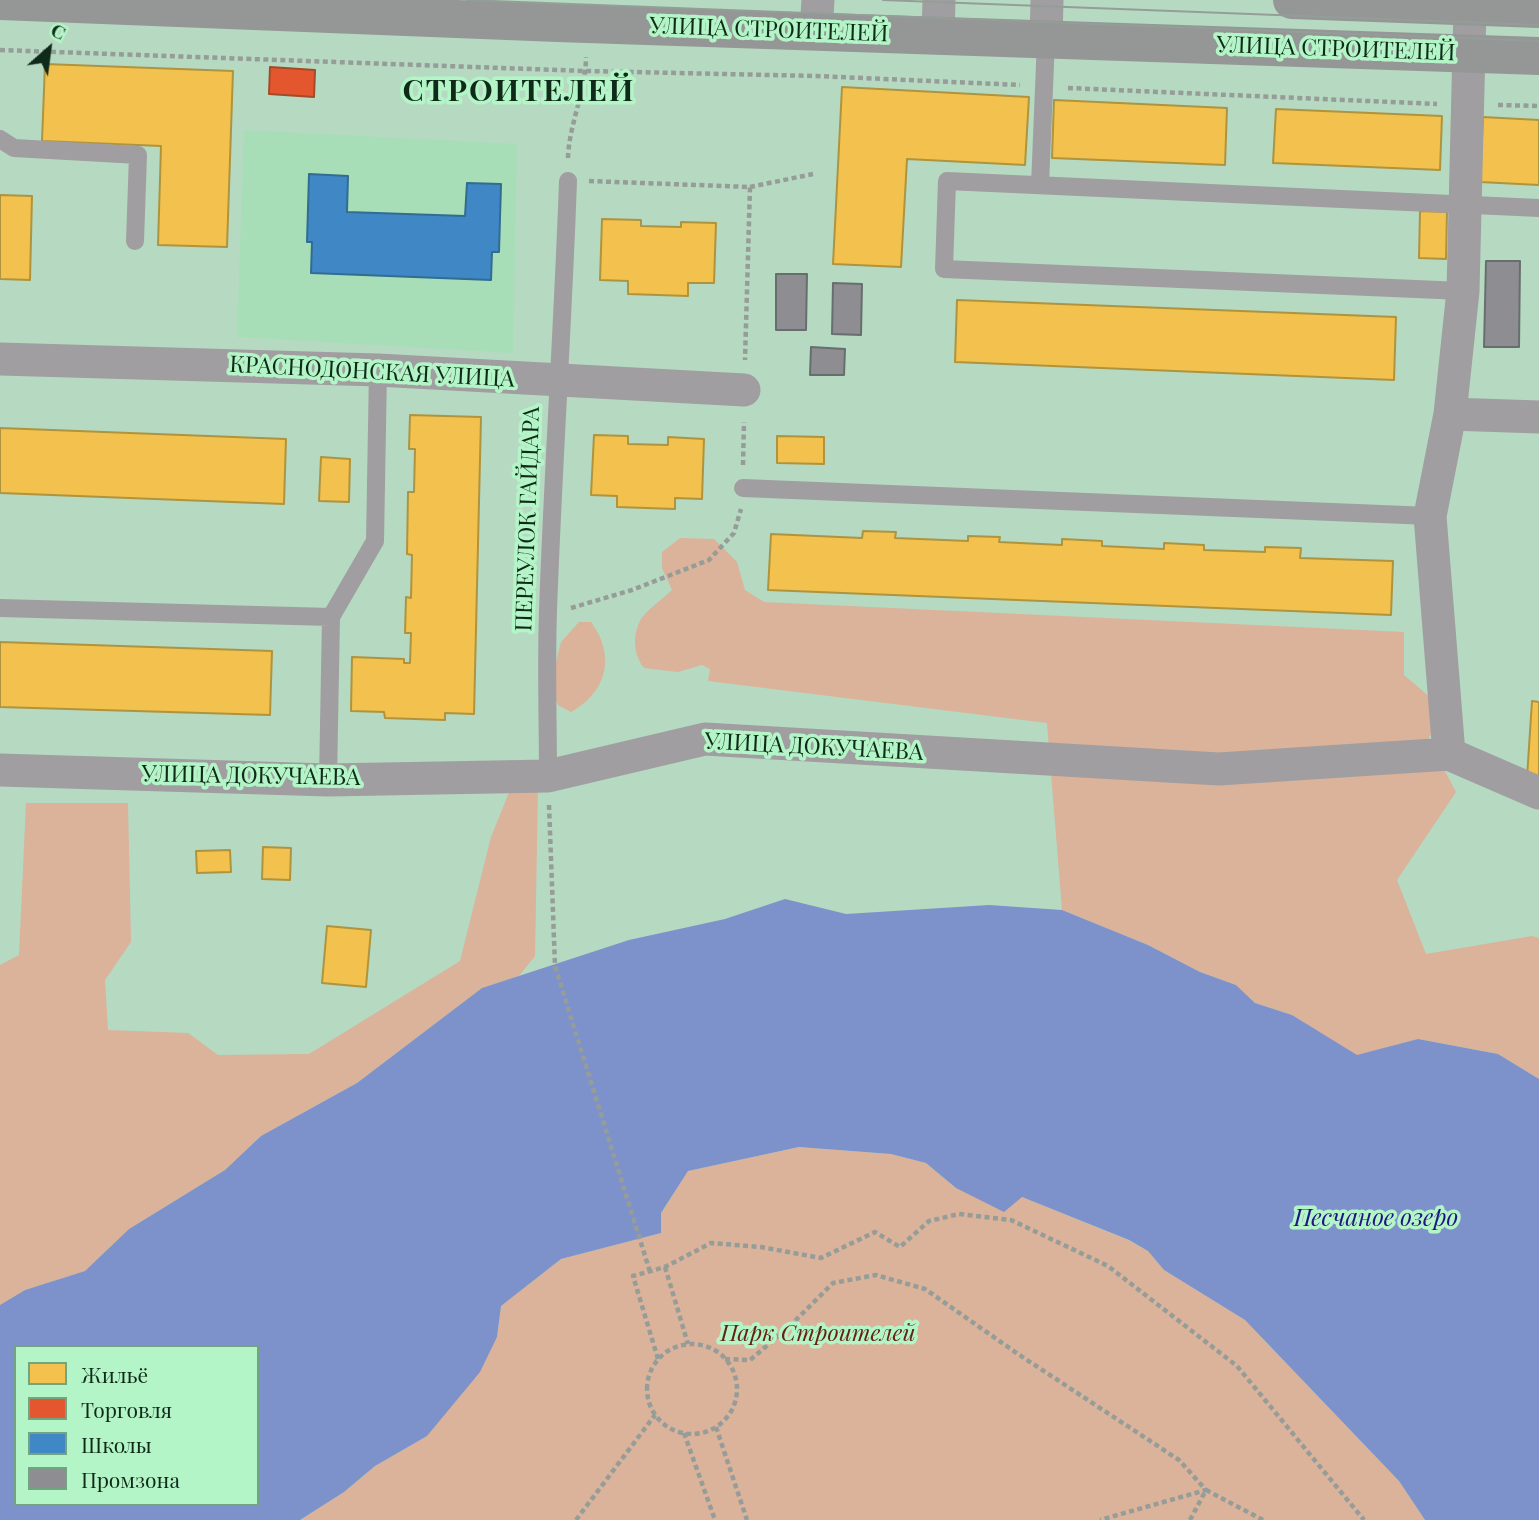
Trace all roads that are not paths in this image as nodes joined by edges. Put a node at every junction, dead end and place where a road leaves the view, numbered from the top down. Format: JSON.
{"nodes":[{"id":1,"x":1047,"y":0,"type":"edge"},
{"id":2,"x":1292,"y":0,"type":"edge"},
{"id":3,"x":0,"y":1,"type":"edge"},
{"id":4,"x":204,"y":4,"type":"edge"},
{"id":5,"x":1470,"y":7,"type":"junction"},
{"id":6,"x":1539,"y":9,"type":"edge"},
{"id":7,"x":817,"y":16,"type":"edge"},
{"id":8,"x":938,"y":18,"type":"edge"},
{"id":9,"x":1046,"y":40,"type":"junction"},
{"id":10,"x":1469,"y":54,"type":"junction"},
{"id":11,"x":1539,"y":57,"type":"edge"},
{"id":12,"x":0,"y":139,"type":"edge"},
{"id":13,"x":568,"y":181,"type":"road end"},
{"id":14,"x":1041,"y":185,"type":"junction"},
{"id":15,"x":1465,"y":205,"type":"junction"},
{"id":16,"x":1539,"y":208,"type":"edge"},
{"id":17,"x":135,"y":241,"type":"dead end"},
{"id":18,"x":1463,"y":291,"type":"junction"},
{"id":19,"x":0,"y":359,"type":"edge"},
{"id":20,"x":378,"y":370,"type":"junction"},
{"id":21,"x":558,"y":381,"type":"junction"},
{"id":22,"x":744,"y":390,"type":"road end"},
{"id":23,"x":1450,"y":414,"type":"junction"},
{"id":24,"x":1539,"y":417,"type":"edge"},
{"id":25,"x":743,"y":488,"type":"road end"},
{"id":26,"x":1430,"y":516,"type":"junction"},
{"id":27,"x":0,"y":608,"type":"edge"},
{"id":28,"x":331,"y":617,"type":"junction"},
{"id":29,"x":1449,"y":754,"type":"junction"},
{"id":30,"x":0,"y":770,"type":"edge"},
{"id":31,"x":548,"y":776,"type":"junction"},
{"id":32,"x":328,"y":780,"type":"junction"},
{"id":33,"x":1539,"y":793,"type":"edge"}],
"edges":[{"from":1,"to":9,"type":"street"},
{"from":2,"to":5,"type":"main road","name":"УЛИЦА СТРОИТЕЛЕЙ"},
{"from":3,"to":4,"type":"main road","name":"УЛИЦА СТРОИТЕЛЕЙ"},
{"from":4,"to":7,"type":"main road","name":"УЛИЦА СТРОИТЕЛЕЙ"},
{"from":5,"to":6,"type":"main road","name":"УЛИЦА СТРОИТЕЛЕЙ"},
{"from":5,"to":10,"type":"street"},
{"from":7,"to":8,"type":"main road","name":"УЛИЦА СТРОИТЕЛЕЙ"},
{"from":8,"to":9,"type":"main road","name":"УЛИЦА СТРОИТЕЛЕЙ"},
{"from":9,"to":10,"type":"main road","name":"УЛИЦА СТРОИТЕЛЕЙ"},
{"from":9,"to":14,"type":"lane"},
{"from":10,"to":11,"type":"main road","name":"УЛИЦА СТРОИТЕЛЕЙ"},
{"from":10,"to":15,"type":"street"},
{"from":12,"to":17,"type":"lane"},
{"from":13,"to":21,"type":"lane","name":"ПЕРЕУЛОК ГАЙДАРА"},
{"from":14,"to":15,"type":"lane"},
{"from":14,"to":18,"type":"lane"},
{"from":15,"to":16,"type":"lane"},
{"from":15,"to":18,"type":"street"},
{"from":18,"to":23,"type":"street"},
{"from":19,"to":20,"type":"street","name":"КРАСНОДОНСКАЯ УЛИЦА"},
{"from":20,"to":21,"type":"street","name":"КРАСНОДОНСКАЯ УЛИЦА"},
{"from":20,"to":28,"type":"lane"},
{"from":21,"to":22,"type":"street","name":"КРАСНОДОНСКАЯ УЛИЦА"},
{"from":21,"to":31,"type":"lane","name":"ПЕРЕУЛОК ГАЙДАРА"},
{"from":23,"to":24,"type":"street"},
{"from":23,"to":26,"type":"street"},
{"from":25,"to":26,"type":"lane"},
{"from":26,"to":29,"type":"street"},
{"from":27,"to":28,"type":"lane"},
{"from":28,"to":32,"type":"lane"},
{"from":29,"to":31,"type":"street","name":"УЛИЦА ДОКУЧАЕВА"},
{"from":29,"to":33,"type":"street","name":"УЛИЦА ДОКУЧАЕВА"},
{"from":30,"to":32,"type":"street","name":"УЛИЦА ДОКУЧАЕВА"},
{"from":31,"to":32,"type":"street","name":"УЛИЦА ДОКУЧАЕВА"}]}
